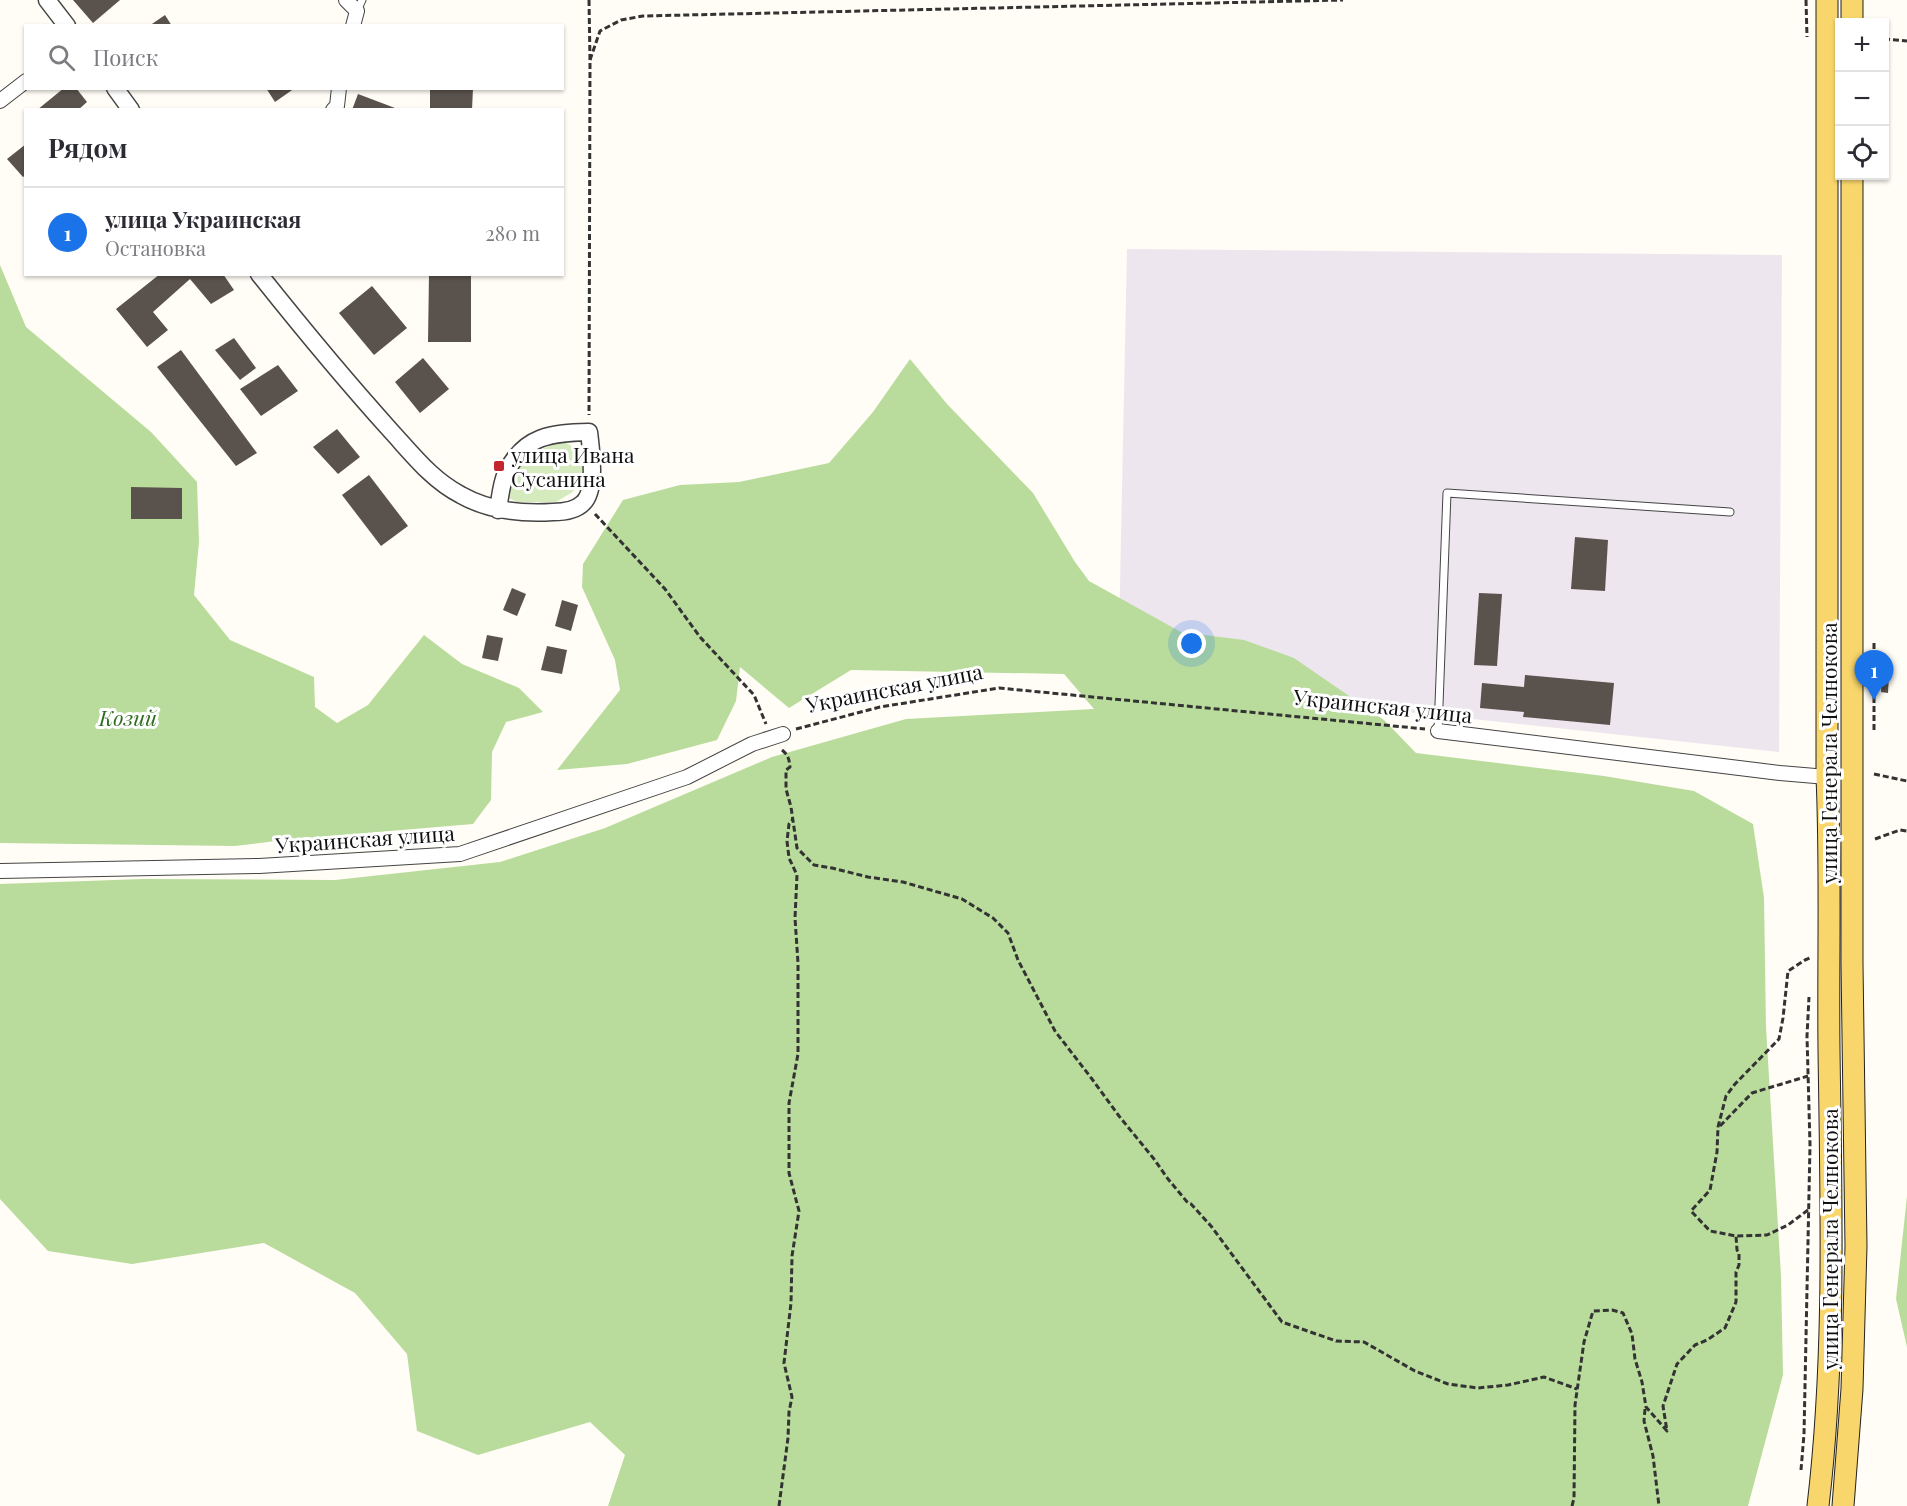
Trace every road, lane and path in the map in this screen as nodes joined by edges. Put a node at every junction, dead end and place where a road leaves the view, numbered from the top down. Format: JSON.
{"nodes":[{"id":1,"x":47,"y":0,"type":"edge"},
{"id":2,"x":346,"y":0,"type":"edge"},
{"id":3,"x":589,"y":0,"type":"edge"},
{"id":4,"x":1343,"y":0,"type":"edge"},
{"id":5,"x":1827,"y":0,"type":"edge"},
{"id":6,"x":1852,"y":0,"type":"edge"},
{"id":7,"x":1197,"y":2,"type":"edge"},
{"id":8,"x":359,"y":5,"type":"edge"},
{"id":9,"x":1852,"y":18,"type":"edge"},
{"id":10,"x":65,"y":24,"type":"edge"},
{"id":11,"x":354,"y":24,"type":"edge"},
{"id":12,"x":1889,"y":39,"type":"edge"},
{"id":13,"x":1907,"y":41,"type":"edge"},
{"id":14,"x":590,"y":60,"type":"junction"},
{"id":15,"x":24,"y":83,"type":"edge"},
{"id":16,"x":116,"y":90,"type":"edge"},
{"id":17,"x":339,"y":90,"type":"edge"},
{"id":18,"x":0,"y":101,"type":"edge"},
{"id":19,"x":129,"y":108,"type":"edge"},
{"id":20,"x":335,"y":108,"type":"edge"},
{"id":21,"x":1852,"y":180,"type":"edge"},
{"id":22,"x":261,"y":276,"type":"edge"},
{"id":23,"x":589,"y":432,"type":"junction"},
{"id":24,"x":584,"y":503,"type":"junction"},
{"id":25,"x":498,"y":510,"type":"junction"},
{"id":26,"x":1730,"y":512,"type":"dead end"},
{"id":27,"x":1874,"y":642,"type":"dead end"},
{"id":28,"x":1874,"y":730,"type":"dead end"},
{"id":29,"x":1438,"y":731,"type":"junction"},
{"id":30,"x":778,"y":735,"type":"junction"},
{"id":31,"x":1874,"y":774,"type":"dead end"},
{"id":32,"x":1827,"y":777,"type":"junction"},
{"id":33,"x":1907,"y":780,"type":"edge"},
{"id":34,"x":793,"y":819,"type":"junction"},
{"id":35,"x":1907,"y":831,"type":"edge"},
{"id":36,"x":1875,"y":839,"type":"dead end"},
{"id":37,"x":0,"y":871,"type":"edge"},
{"id":38,"x":1814,"y":956,"type":"dead end"},
{"id":39,"x":1807,"y":1036,"type":"dead end"},
{"id":40,"x":1808,"y":1076,"type":"junction"},
{"id":41,"x":1718,"y":1127,"type":"junction"},
{"id":42,"x":1808,"y":1210,"type":"junction"},
{"id":43,"x":1736,"y":1236,"type":"junction"},
{"id":44,"x":1577,"y":1389,"type":"junction"},
{"id":45,"x":1646,"y":1407,"type":"junction"},
{"id":46,"x":1801,"y":1476,"type":"dead end"},
{"id":47,"x":779,"y":1506,"type":"edge"},
{"id":48,"x":1572,"y":1506,"type":"edge"},
{"id":49,"x":1659,"y":1506,"type":"edge"},
{"id":50,"x":1818,"y":1506,"type":"edge"},
{"id":51,"x":1843,"y":1506,"type":"edge"}],
"edges":[{"from":1,"to":10,"type":"street"},
{"from":2,"to":8,"type":"street"},
{"from":3,"to":14,"type":"path"},
{"from":4,"to":7,"type":"path"},
{"from":5,"to":32,"type":"main road","name":"улица Генерала Челнокова"},
{"from":6,"to":9,"type":"main road"},
{"from":7,"to":14,"type":"path"},
{"from":8,"to":11,"type":"street"},
{"from":12,"to":13,"type":"path"},
{"from":14,"to":23,"type":"path"},
{"from":15,"to":18,"type":"street"},
{"from":16,"to":19,"type":"street"},
{"from":17,"to":20,"type":"street"},
{"from":21,"to":51,"type":"main road","name":"улица Генерала Челнокова"},
{"from":22,"to":25,"type":"street"},
{"from":23,"to":24,"type":"street"},
{"from":23,"to":25,"type":"street"},
{"from":24,"to":25,"type":"street"},
{"from":24,"to":30,"type":"path"},
{"from":26,"to":29,"type":"lane"},
{"from":27,"to":28,"type":"path"},
{"from":29,"to":30,"type":"path","name":"Украинская улица"},
{"from":29,"to":32,"type":"street","name":"Украинская улица"},
{"from":30,"to":34,"type":"path"},
{"from":30,"to":37,"type":"street","name":"Украинская улица"},
{"from":31,"to":33,"type":"path"},
{"from":32,"to":50,"type":"main road","name":"улица Генерала Челнокова"},
{"from":34,"to":44,"type":"path"},
{"from":34,"to":47,"type":"path"},
{"from":35,"to":36,"type":"path"},
{"from":38,"to":41,"type":"path"},
{"from":39,"to":40,"type":"path"},
{"from":40,"to":41,"type":"path"},
{"from":40,"to":42,"type":"path"},
{"from":41,"to":43,"type":"path"},
{"from":42,"to":43,"type":"path"},
{"from":42,"to":46,"type":"path"},
{"from":43,"to":45,"type":"path"},
{"from":44,"to":45,"type":"path"},
{"from":44,"to":48,"type":"path"},
{"from":45,"to":49,"type":"path"}]}
